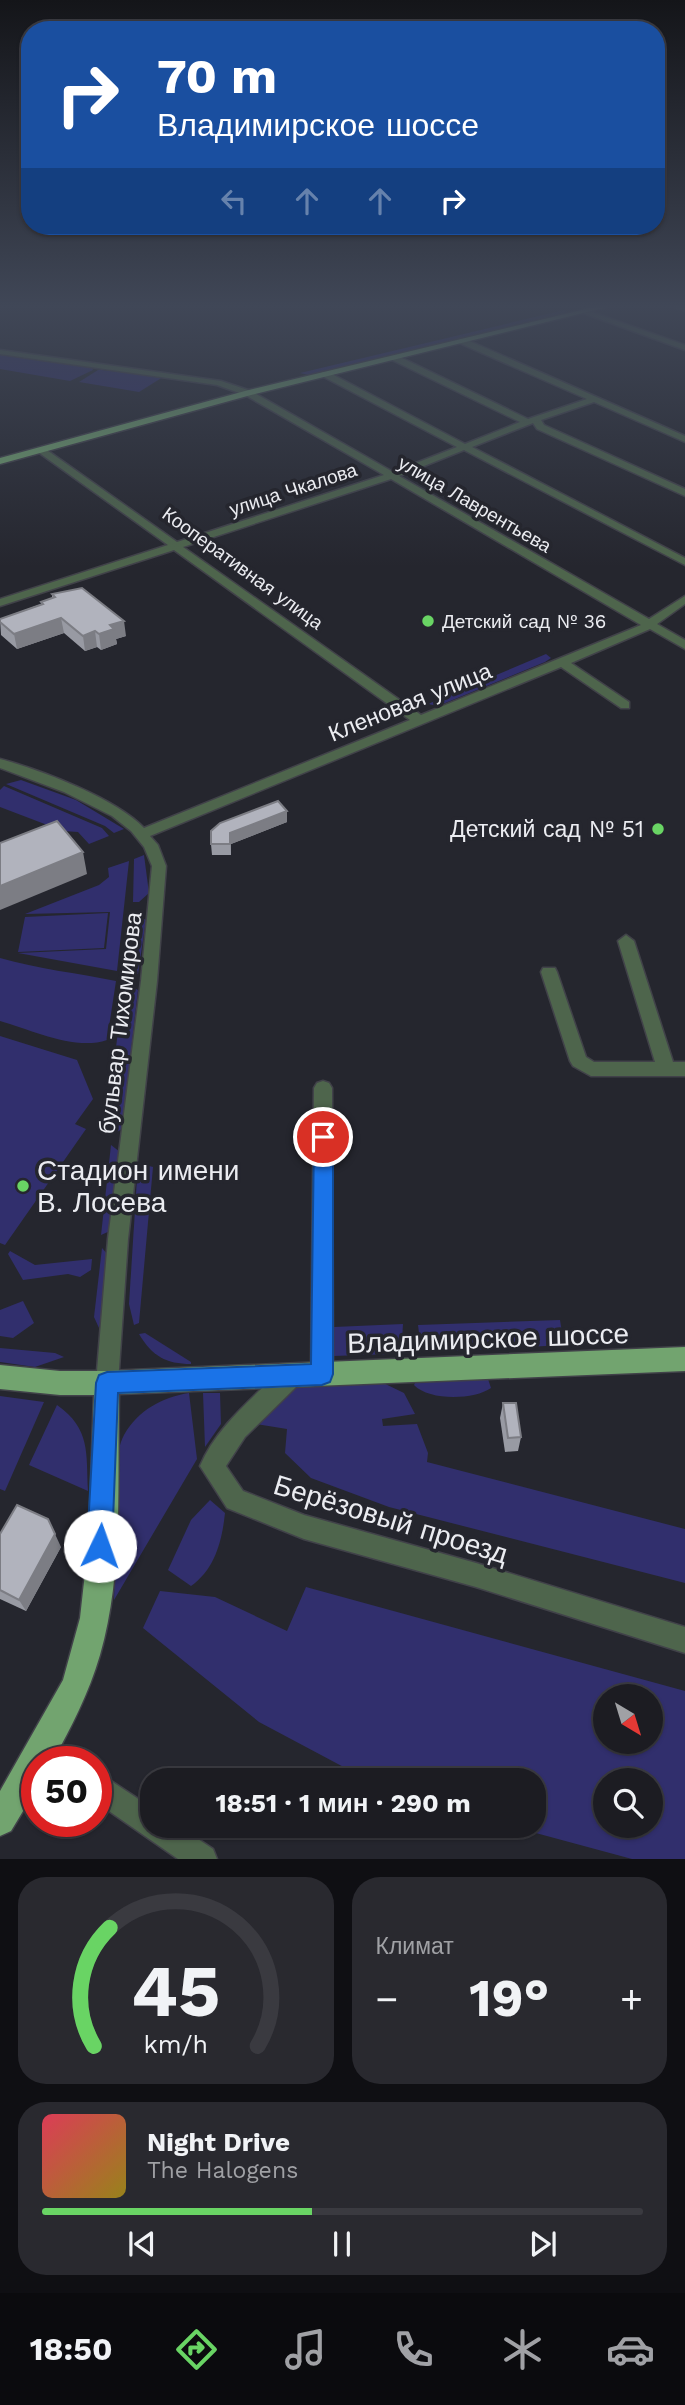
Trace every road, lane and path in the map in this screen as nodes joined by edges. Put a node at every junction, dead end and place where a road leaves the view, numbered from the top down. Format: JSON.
{"nodes":[{"id":1,"x":245,"y":394,"type":"edge"},
{"id":2,"x":249,"y":394,"type":"edge"},
{"id":3,"x":362,"y":394,"type":"edge"},
{"id":4,"x":469,"y":394,"type":"edge"},
{"id":5,"x":579,"y":394,"type":"edge"},
{"id":6,"x":593,"y":400,"type":"junction"},
{"id":7,"x":532,"y":424,"type":"junction"},
{"id":8,"x":685,"y":439,"type":"edge"},
{"id":9,"x":465,"y":448,"type":"junction"},
{"id":10,"x":41,"y":450,"type":"junction"},
{"id":11,"x":0,"y":461,"type":"edge"},
{"id":12,"x":392,"y":476,"type":"junction"},
{"id":13,"x":685,"y":493,"type":"edge"},
{"id":14,"x":176,"y":545,"type":"junction"},
{"id":15,"x":685,"y":562,"type":"edge"},
{"id":16,"x":685,"y":599,"type":"edge"},
{"id":17,"x":0,"y":603,"type":"edge"},
{"id":18,"x":649,"y":624,"type":"junction"},
{"id":19,"x":685,"y":645,"type":"edge"},
{"id":20,"x":562,"y":663,"type":"junction"},
{"id":21,"x":625,"y":705,"type":"dead end"},
{"id":22,"x":420,"y":720,"type":"junction"},
{"id":23,"x":0,"y":764,"type":"edge"},
{"id":24,"x":144,"y":833,"type":"junction"},
{"id":25,"x":626,"y":941,"type":"dead end"},
{"id":26,"x":549,"y":972,"type":"dead end"},
{"id":27,"x":666,"y":1069,"type":"junction"},
{"id":28,"x":685,"y":1069,"type":"edge"},
{"id":29,"x":323,"y":1088,"type":"dead end"},
{"id":30,"x":685,"y":1359,"type":"edge"},
{"id":31,"x":322,"y":1374,"type":"junction"},
{"id":32,"x":290,"y":1376,"type":"junction"},
{"id":33,"x":0,"y":1377,"type":"edge"},
{"id":34,"x":107,"y":1383,"type":"junction"},
{"id":35,"x":685,"y":1640,"type":"edge"},
{"id":36,"x":56,"y":1746,"type":"edge"},
{"id":37,"x":21,"y":1794,"type":"edge"},
{"id":38,"x":112,"y":1796,"type":"edge"},
{"id":39,"x":140,"y":1816,"type":"edge"},
{"id":40,"x":0,"y":1820,"type":"edge"},
{"id":41,"x":171,"y":1838,"type":"edge"},
{"id":42,"x":202,"y":1859,"type":"edge"}],
"edges":[{"from":1,"to":10,"type":"main road"},
{"from":2,"to":12,"type":"street","name":"улица Лаврентьева"},
{"from":3,"to":9,"type":"street"},
{"from":4,"to":7,"type":"street"},
{"from":5,"to":6,"type":"street"},
{"from":6,"to":7,"type":"street","name":"улица Чкалова"},
{"from":6,"to":8,"type":"street"},
{"from":7,"to":9,"type":"street","name":"улица Чкалова"},
{"from":7,"to":13,"type":"street"},
{"from":9,"to":12,"type":"street","name":"улица Чкалова"},
{"from":9,"to":15,"type":"street"},
{"from":10,"to":11,"type":"main road"},
{"from":10,"to":14,"type":"street","name":"Кооперативная улица"},
{"from":12,"to":14,"type":"street","name":"улица Чкалова"},
{"from":12,"to":18,"type":"street","name":"улица Лаврентьева"},
{"from":14,"to":17,"type":"street","name":"улица Чкалова"},
{"from":14,"to":22,"type":"street","name":"Кооперативная улица"},
{"from":16,"to":18,"type":"street","name":"Кленовая улица"},
{"from":18,"to":19,"type":"street","name":"улица Лаврентьева"},
{"from":18,"to":20,"type":"street","name":"Кленовая улица"},
{"from":20,"to":21,"type":"street"},
{"from":20,"to":22,"type":"street","name":"Кленовая улица"},
{"from":22,"to":24,"type":"street","name":"Кленовая улица"},
{"from":23,"to":24,"type":"street"},
{"from":24,"to":34,"type":"street","name":"бульвар Тихомирова"},
{"from":25,"to":27,"type":"street"},
{"from":26,"to":27,"type":"street"},
{"from":27,"to":28,"type":"street"},
{"from":29,"to":31,"type":"street"},
{"from":30,"to":31,"type":"main road","name":"Владимирское шоссе"},
{"from":31,"to":32,"type":"main road","name":"Владимирское шоссе"},
{"from":32,"to":34,"type":"main road","name":"Владимирское шоссе"},
{"from":32,"to":35,"type":"street","name":"Берёзовый проезд"},
{"from":33,"to":34,"type":"main road","name":"Владимирское шоссе"},
{"from":34,"to":36,"type":"main road"},
{"from":37,"to":40,"type":"main road"},
{"from":38,"to":39,"type":"street"},
{"from":41,"to":42,"type":"street"}]}
